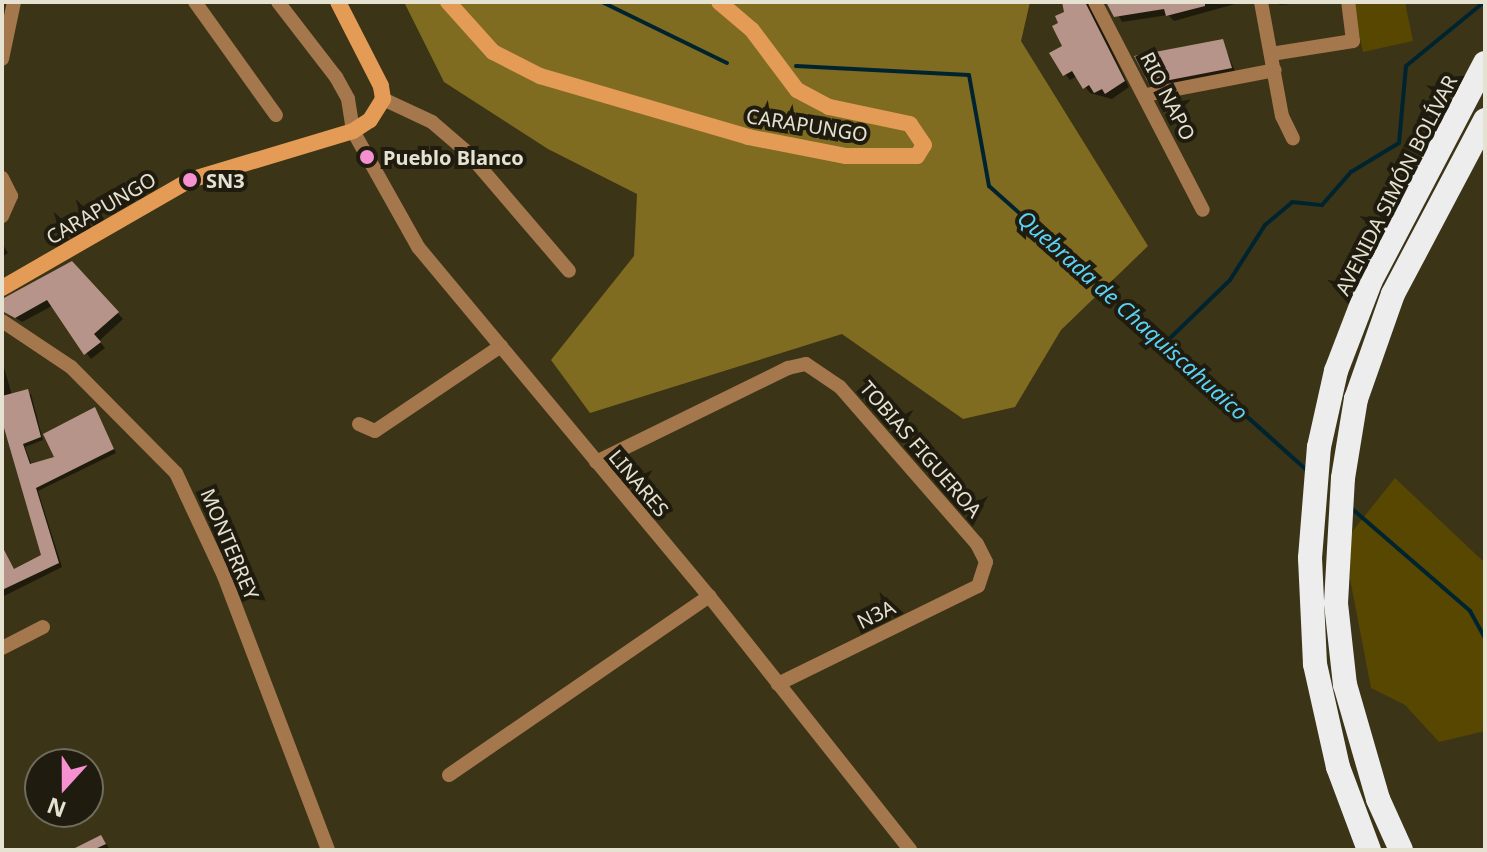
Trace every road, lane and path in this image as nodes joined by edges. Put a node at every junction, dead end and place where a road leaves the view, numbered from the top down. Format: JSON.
{"nodes":[{"id":1,"x":14,"y":2,"type":"edge"},
{"id":2,"x":195,"y":2,"type":"edge"},
{"id":3,"x":278,"y":2,"type":"edge"},
{"id":4,"x":338,"y":2,"type":"edge"},
{"id":5,"x":448,"y":2,"type":"edge"},
{"id":6,"x":719,"y":2,"type":"edge"},
{"id":7,"x":1095,"y":2,"type":"edge"},
{"id":8,"x":1261,"y":2,"type":"edge"},
{"id":9,"x":1348,"y":2,"type":"edge"},
{"id":10,"x":1271,"y":54,"type":"junction"},
{"id":11,"x":2,"y":59,"type":"edge"},
{"id":12,"x":1485,"y":63,"type":"edge"},
{"id":13,"x":1275,"y":70,"type":"junction"},
{"id":14,"x":1146,"y":95,"type":"junction"},
{"id":15,"x":383,"y":99,"type":"junction"},
{"id":16,"x":276,"y":115,"type":"dead end"},
{"id":17,"x":1485,"y":120,"type":"edge"},
{"id":18,"x":353,"y":131,"type":"junction"},
{"id":19,"x":1293,"y":139,"type":"dead end"},
{"id":20,"x":2,"y":178,"type":"edge"},
{"id":21,"x":1203,"y":210,"type":"dead end"},
{"id":22,"x":2,"y":216,"type":"edge"},
{"id":23,"x":569,"y":271,"type":"dead end"},
{"id":24,"x":2,"y":288,"type":"edge"},
{"id":25,"x":2,"y":321,"type":"edge"},
{"id":26,"x":501,"y":346,"type":"junction"},
{"id":27,"x":359,"y":424,"type":"dead end"},
{"id":28,"x":596,"y":462,"type":"junction"},
{"id":29,"x":986,"y":574,"type":"joint"},
{"id":30,"x":709,"y":596,"type":"junction"},
{"id":31,"x":43,"y":627,"type":"dead end"},
{"id":32,"x":2,"y":648,"type":"edge"},
{"id":33,"x":778,"y":684,"type":"junction"},
{"id":34,"x":449,"y":775,"type":"dead end"},
{"id":35,"x":328,"y":850,"type":"edge"},
{"id":36,"x":910,"y":850,"type":"edge"},
{"id":37,"x":1369,"y":850,"type":"edge"},
{"id":38,"x":1401,"y":850,"type":"edge"}],
"edges":[{"from":1,"to":11,"type":"street"},
{"from":2,"to":16,"type":"street"},
{"from":3,"to":18,"type":"street","name":"LINARES"},
{"from":4,"to":15,"type":"street"},
{"from":5,"to":6,"type":"street","name":"CARAPUNGO"},
{"from":7,"to":14,"type":"street","name":"RIO NAPO"},
{"from":8,"to":10,"type":"street"},
{"from":9,"to":10,"type":"street"},
{"from":10,"to":13,"type":"street"},
{"from":12,"to":37,"type":"highway","name":"AVENIDA SIMÓN BOLÍVAR"},
{"from":13,"to":14,"type":"street"},
{"from":13,"to":19,"type":"street"},
{"from":14,"to":21,"type":"street","name":"RIO NAPO"},
{"from":15,"to":18,"type":"street","name":"CARAPUNGO"},
{"from":15,"to":23,"type":"street"},
{"from":17,"to":38,"type":"highway"},
{"from":18,"to":24,"type":"street","name":"CARAPUNGO"},
{"from":18,"to":26,"type":"street","name":"LINARES"},
{"from":20,"to":22,"type":"street"},
{"from":25,"to":35,"type":"street","name":"MONTERREY"},
{"from":26,"to":27,"type":"street"},
{"from":26,"to":28,"type":"street","name":"LINARES"},
{"from":28,"to":29,"type":"street","name":"TOBIAS FIGUEROA"},
{"from":28,"to":30,"type":"street","name":"LINARES"},
{"from":29,"to":33,"type":"street","name":"N3A"},
{"from":30,"to":33,"type":"street","name":"LINARES"},
{"from":30,"to":34,"type":"street"},
{"from":31,"to":32,"type":"street"},
{"from":33,"to":36,"type":"street","name":"LINARES"}]}
